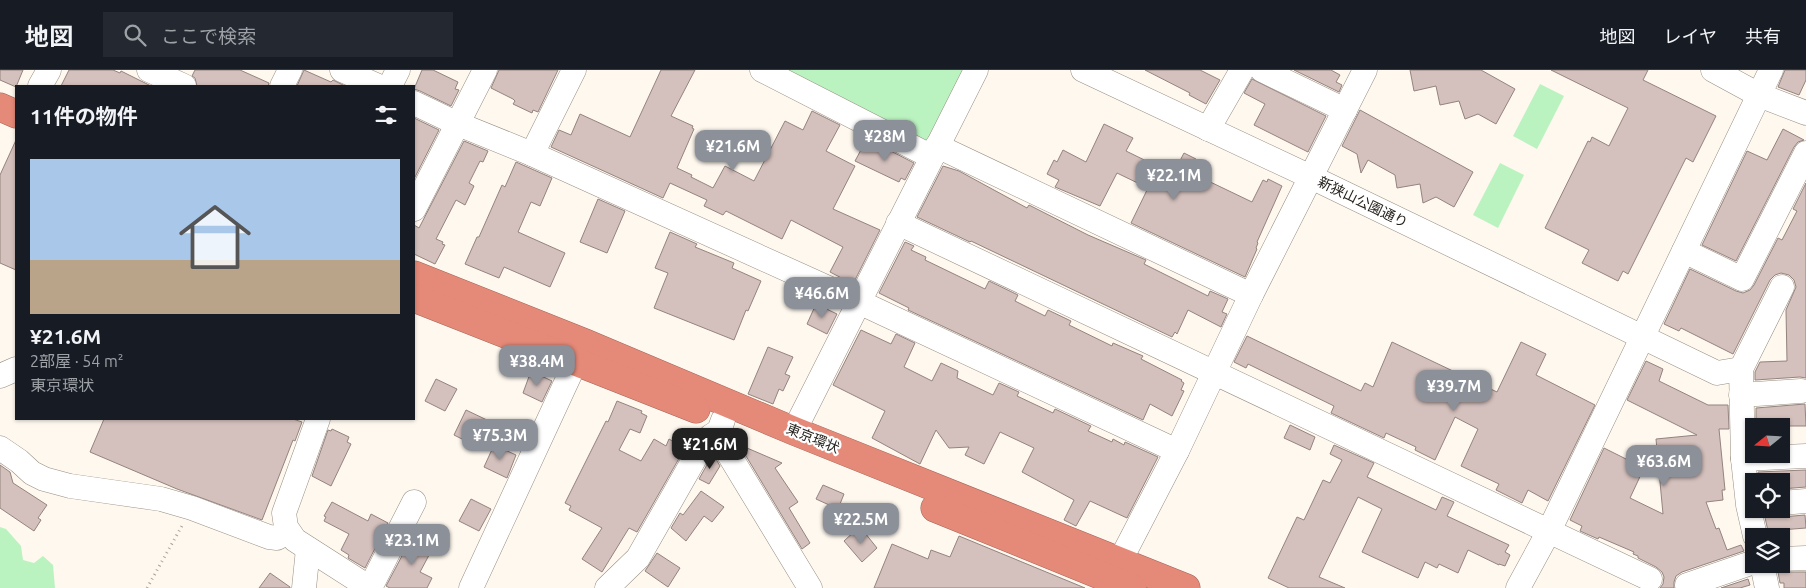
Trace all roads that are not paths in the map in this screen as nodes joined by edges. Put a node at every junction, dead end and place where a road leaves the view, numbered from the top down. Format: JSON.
{"nodes":[{"id":1,"x":49,"y":70,"type":"edge"},
{"id":2,"x":149,"y":70,"type":"edge"},
{"id":3,"x":290,"y":70,"type":"edge"},
{"id":4,"x":342,"y":70,"type":"edge"},
{"id":5,"x":398,"y":70,"type":"edge"},
{"id":6,"x":485,"y":70,"type":"edge"},
{"id":7,"x":574,"y":70,"type":"edge"},
{"id":8,"x":762,"y":70,"type":"edge"},
{"id":9,"x":976,"y":70,"type":"edge"},
{"id":10,"x":1083,"y":70,"type":"edge"},
{"id":11,"x":1242,"y":70,"type":"edge"},
{"id":12,"x":1262,"y":70,"type":"edge"},
{"id":13,"x":1365,"y":70,"type":"edge"},
{"id":14,"x":1713,"y":70,"type":"edge"},
{"id":15,"x":1771,"y":70,"type":"edge"},
{"id":16,"x":41,"y":85,"type":"edge"},
{"id":17,"x":182,"y":85,"type":"edge"},
{"id":18,"x":282,"y":85,"type":"edge"},
{"id":19,"x":376,"y":85,"type":"edge"},
{"id":20,"x":390,"y":85,"type":"edge"},
{"id":21,"x":1759,"y":96,"type":"junction"},
{"id":22,"x":415,"y":103,"type":"edge"},
{"id":23,"x":0,"y":107,"type":"edge"},
{"id":24,"x":1345,"y":110,"type":"junction"},
{"id":25,"x":1806,"y":113,"type":"edge"},
{"id":26,"x":15,"y":114,"type":"edge"},
{"id":27,"x":458,"y":124,"type":"junction"},
{"id":28,"x":0,"y":127,"type":"edge"},
{"id":29,"x":1208,"y":129,"type":"junction"},
{"id":30,"x":15,"y":134,"type":"edge"},
{"id":31,"x":935,"y":151,"type":"junction"},
{"id":32,"x":1806,"y":153,"type":"edge"},
{"id":33,"x":532,"y":154,"type":"junction"},
{"id":34,"x":1311,"y":178,"type":"junction"},
{"id":35,"x":415,"y":207,"type":"edge"},
{"id":36,"x":898,"y":223,"type":"junction"},
{"id":37,"x":1684,"y":251,"type":"junction"},
{"id":38,"x":415,"y":275,"type":"edge"},
{"id":39,"x":1782,"y":287,"type":"dead end"},
{"id":40,"x":1251,"y":295,"type":"junction"},
{"id":41,"x":415,"y":298,"type":"edge"},
{"id":42,"x":859,"y":302,"type":"junction"},
{"id":43,"x":1642,"y":336,"type":"junction"},
{"id":44,"x":581,"y":352,"type":"junction"},
{"id":45,"x":15,"y":369,"type":"edge"},
{"id":46,"x":1741,"y":369,"type":"junction"},
{"id":47,"x":1213,"y":373,"type":"junction"},
{"id":48,"x":0,"y":376,"type":"edge"},
{"id":49,"x":1800,"y":391,"type":"dead end"},
{"id":50,"x":1741,"y":395,"type":"junction"},
{"id":51,"x":318,"y":420,"type":"edge"},
{"id":52,"x":721,"y":426,"type":"junction"},
{"id":53,"x":794,"y":431,"type":"junction"},
{"id":54,"x":0,"y":448,"type":"edge"},
{"id":55,"x":1177,"y":451,"type":"junction"},
{"id":56,"x":1806,"y":456,"type":"edge"},
{"id":57,"x":1743,"y":459,"type":"junction"},
{"id":58,"x":1745,"y":473,"type":"edge"},
{"id":59,"x":414,"y":502,"type":"dead end"},
{"id":60,"x":1806,"y":502,"type":"edge"},
{"id":61,"x":1790,"y":503,"type":"edge"},
{"id":62,"x":1549,"y":531,"type":"junction"},
{"id":63,"x":288,"y":532,"type":"junction"},
{"id":64,"x":308,"y":549,"type":"junction"},
{"id":65,"x":1790,"y":558,"type":"edge"},
{"id":66,"x":1806,"y":558,"type":"edge"},
{"id":67,"x":1120,"y":561,"type":"junction"},
{"id":68,"x":1745,"y":565,"type":"edge"},
{"id":69,"x":1650,"y":579,"type":"dead end"},
{"id":70,"x":1687,"y":585,"type":"dead end"},
{"id":71,"x":304,"y":588,"type":"edge"},
{"id":72,"x":370,"y":588,"type":"edge"},
{"id":73,"x":471,"y":588,"type":"edge"},
{"id":74,"x":608,"y":588,"type":"edge"},
{"id":75,"x":810,"y":588,"type":"edge"},
{"id":76,"x":1132,"y":588,"type":"edge"},
{"id":77,"x":1186,"y":588,"type":"edge"},
{"id":78,"x":1518,"y":588,"type":"edge"}],
"edges":[{"from":1,"to":16,"type":"street"},
{"from":2,"to":17,"type":"street"},
{"from":3,"to":18,"type":"street"},
{"from":4,"to":19,"type":"street"},
{"from":5,"to":20,"type":"street"},
{"from":6,"to":27,"type":"street"},
{"from":7,"to":33,"type":"street"},
{"from":8,"to":31,"type":"street"},
{"from":9,"to":31,"type":"street"},
{"from":10,"to":29,"type":"street","name":"新狭山公園通り"},
{"from":11,"to":29,"type":"street"},
{"from":12,"to":24,"type":"street"},
{"from":13,"to":24,"type":"street"},
{"from":14,"to":21,"type":"street"},
{"from":15,"to":21,"type":"street"},
{"from":21,"to":25,"type":"street"},
{"from":21,"to":37,"type":"street"},
{"from":22,"to":27,"type":"street"},
{"from":23,"to":26,"type":"highway"},
{"from":24,"to":34,"type":"street"},
{"from":27,"to":33,"type":"street"},
{"from":27,"to":35,"type":"street"},
{"from":28,"to":30,"type":"highway"},
{"from":29,"to":34,"type":"street","name":"新狭山公園通り"},
{"from":31,"to":36,"type":"street"},
{"from":31,"to":40,"type":"street"},
{"from":32,"to":37,"type":"street"},
{"from":33,"to":42,"type":"street"},
{"from":34,"to":40,"type":"street"},
{"from":34,"to":43,"type":"street","name":"新狭山公園通り"},
{"from":36,"to":42,"type":"street"},
{"from":36,"to":47,"type":"street"},
{"from":37,"to":43,"type":"street"},
{"from":38,"to":44,"type":"highway","name":"東京環状"},
{"from":39,"to":46,"type":"street"},
{"from":40,"to":47,"type":"street"},
{"from":41,"to":44,"type":"highway","name":"東京環状"},
{"from":42,"to":53,"type":"street"},
{"from":42,"to":55,"type":"street"},
{"from":43,"to":46,"type":"street","name":"新狭山公園通り"},
{"from":43,"to":62,"type":"street"},
{"from":44,"to":52,"type":"highway","name":"東京環状"},
{"from":44,"to":53,"type":"highway","name":"東京環状"},
{"from":44,"to":73,"type":"street"},
{"from":45,"to":48,"type":"street"},
{"from":46,"to":50,"type":"street"},
{"from":47,"to":55,"type":"street"},
{"from":47,"to":62,"type":"street"},
{"from":49,"to":50,"type":"street"},
{"from":50,"to":57,"type":"street"},
{"from":51,"to":63,"type":"street"},
{"from":52,"to":74,"type":"street"},
{"from":52,"to":75,"type":"street"},
{"from":52,"to":76,"type":"highway","name":"東京環状"},
{"from":53,"to":67,"type":"highway","name":"東京環状"},
{"from":54,"to":63,"type":"street"},
{"from":55,"to":67,"type":"street"},
{"from":56,"to":57,"type":"street"},
{"from":57,"to":58,"type":"street"},
{"from":59,"to":72,"type":"street"},
{"from":60,"to":61,"type":"street"},
{"from":62,"to":69,"type":"street"},
{"from":62,"to":78,"type":"street"},
{"from":63,"to":64,"type":"street"},
{"from":64,"to":71,"type":"street"},
{"from":64,"to":72,"type":"street"},
{"from":65,"to":66,"type":"street"},
{"from":67,"to":77,"type":"highway","name":"東京環状"},
{"from":68,"to":70,"type":"street"}]}
